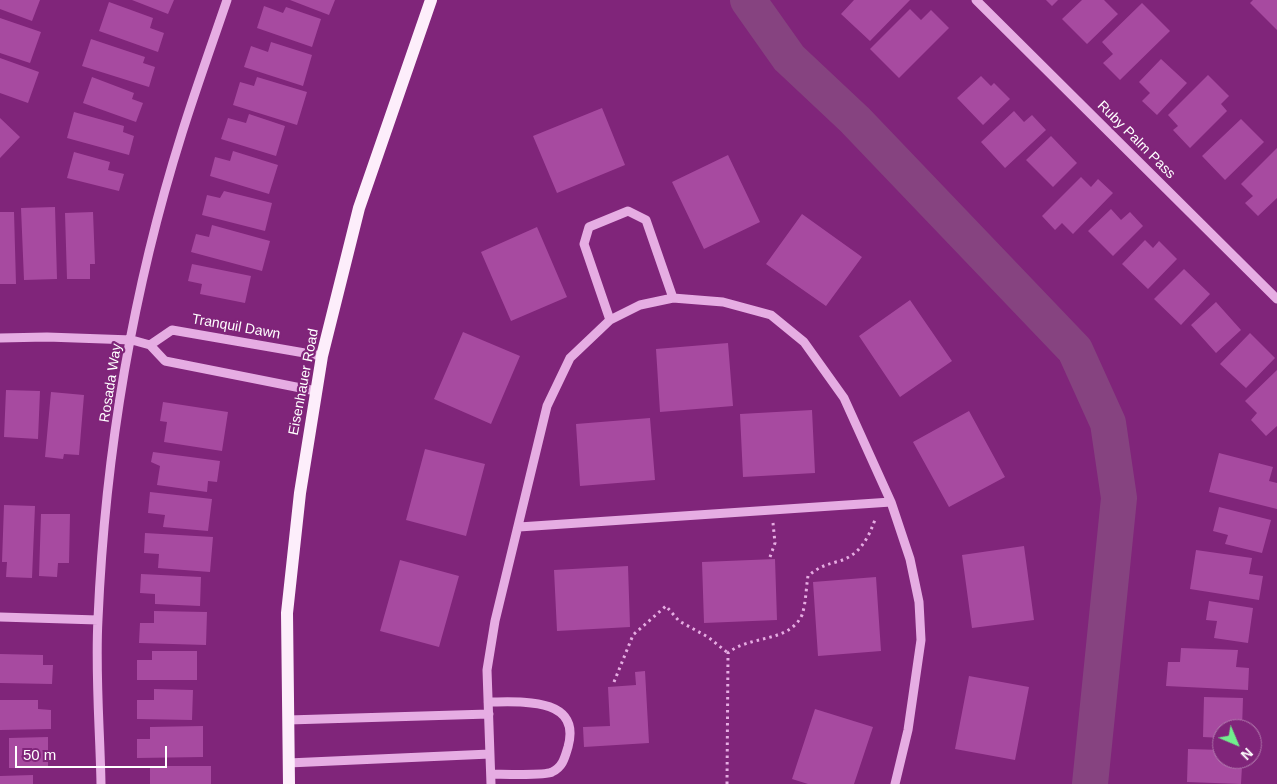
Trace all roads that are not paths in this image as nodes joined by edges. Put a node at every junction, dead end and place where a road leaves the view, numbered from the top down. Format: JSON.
{"nodes":[{"id":1,"x":227,"y":0,"type":"edge"},
{"id":2,"x":431,"y":0,"type":"edge"},
{"id":3,"x":976,"y":0,"type":"edge"},
{"id":4,"x":673,"y":298,"type":"junction"},
{"id":5,"x":1277,"y":299,"type":"edge"},
{"id":6,"x":610,"y":320,"type":"junction"},
{"id":7,"x":0,"y":338,"type":"edge"},
{"id":8,"x":132,"y":340,"type":"junction"},
{"id":9,"x":150,"y":345,"type":"junction"},
{"id":10,"x":322,"y":356,"type":"junction"},
{"id":11,"x":316,"y":391,"type":"junction"},
{"id":12,"x":891,"y":502,"type":"junction"},
{"id":13,"x":519,"y":527,"type":"junction"},
{"id":14,"x":0,"y":617,"type":"edge"},
{"id":15,"x":98,"y":620,"type":"junction"},
{"id":16,"x":488,"y":702,"type":"junction"},
{"id":17,"x":489,"y":714,"type":"junction"},
{"id":18,"x":288,"y":720,"type":"junction"},
{"id":19,"x":490,"y":754,"type":"junction"},
{"id":20,"x":288,"y":763,"type":"junction"},
{"id":21,"x":491,"y":779,"type":"edge"},
{"id":22,"x":101,"y":784,"type":"edge"},
{"id":23,"x":288,"y":784,"type":"edge"},
{"id":24,"x":894,"y":784,"type":"edge"}],
"edges":[{"from":1,"to":8,"type":"street","name":"Rosada Way"},
{"from":2,"to":10,"type":"main road","name":"Eisenhauer Road"},
{"from":3,"to":5,"type":"street","name":"Ruby Palm Pass"},
{"from":4,"to":6,"type":"street"},
{"from":4,"to":6,"type":"street"},
{"from":4,"to":12,"type":"street"},
{"from":6,"to":13,"type":"street"},
{"from":7,"to":8,"type":"street"},
{"from":8,"to":9,"type":"street"},
{"from":8,"to":15,"type":"street","name":"Rosada Way"},
{"from":9,"to":10,"type":"street","name":"Tranquil Dawn"},
{"from":9,"to":11,"type":"street"},
{"from":10,"to":11,"type":"main road","name":"Eisenhauer Road"},
{"from":11,"to":18,"type":"main road","name":"Eisenhauer Road"},
{"from":12,"to":13,"type":"street"},
{"from":12,"to":24,"type":"street"},
{"from":13,"to":16,"type":"street"},
{"from":14,"to":15,"type":"street"},
{"from":15,"to":22,"type":"street","name":"Rosada Way"},
{"from":16,"to":17,"type":"street"},
{"from":16,"to":21,"type":"street"},
{"from":17,"to":18,"type":"street"},
{"from":17,"to":19,"type":"street"},
{"from":18,"to":20,"type":"main road","name":"Eisenhauer Road"},
{"from":19,"to":20,"type":"street"},
{"from":19,"to":21,"type":"street"},
{"from":20,"to":23,"type":"main road","name":"Eisenhauer Road"}]}
